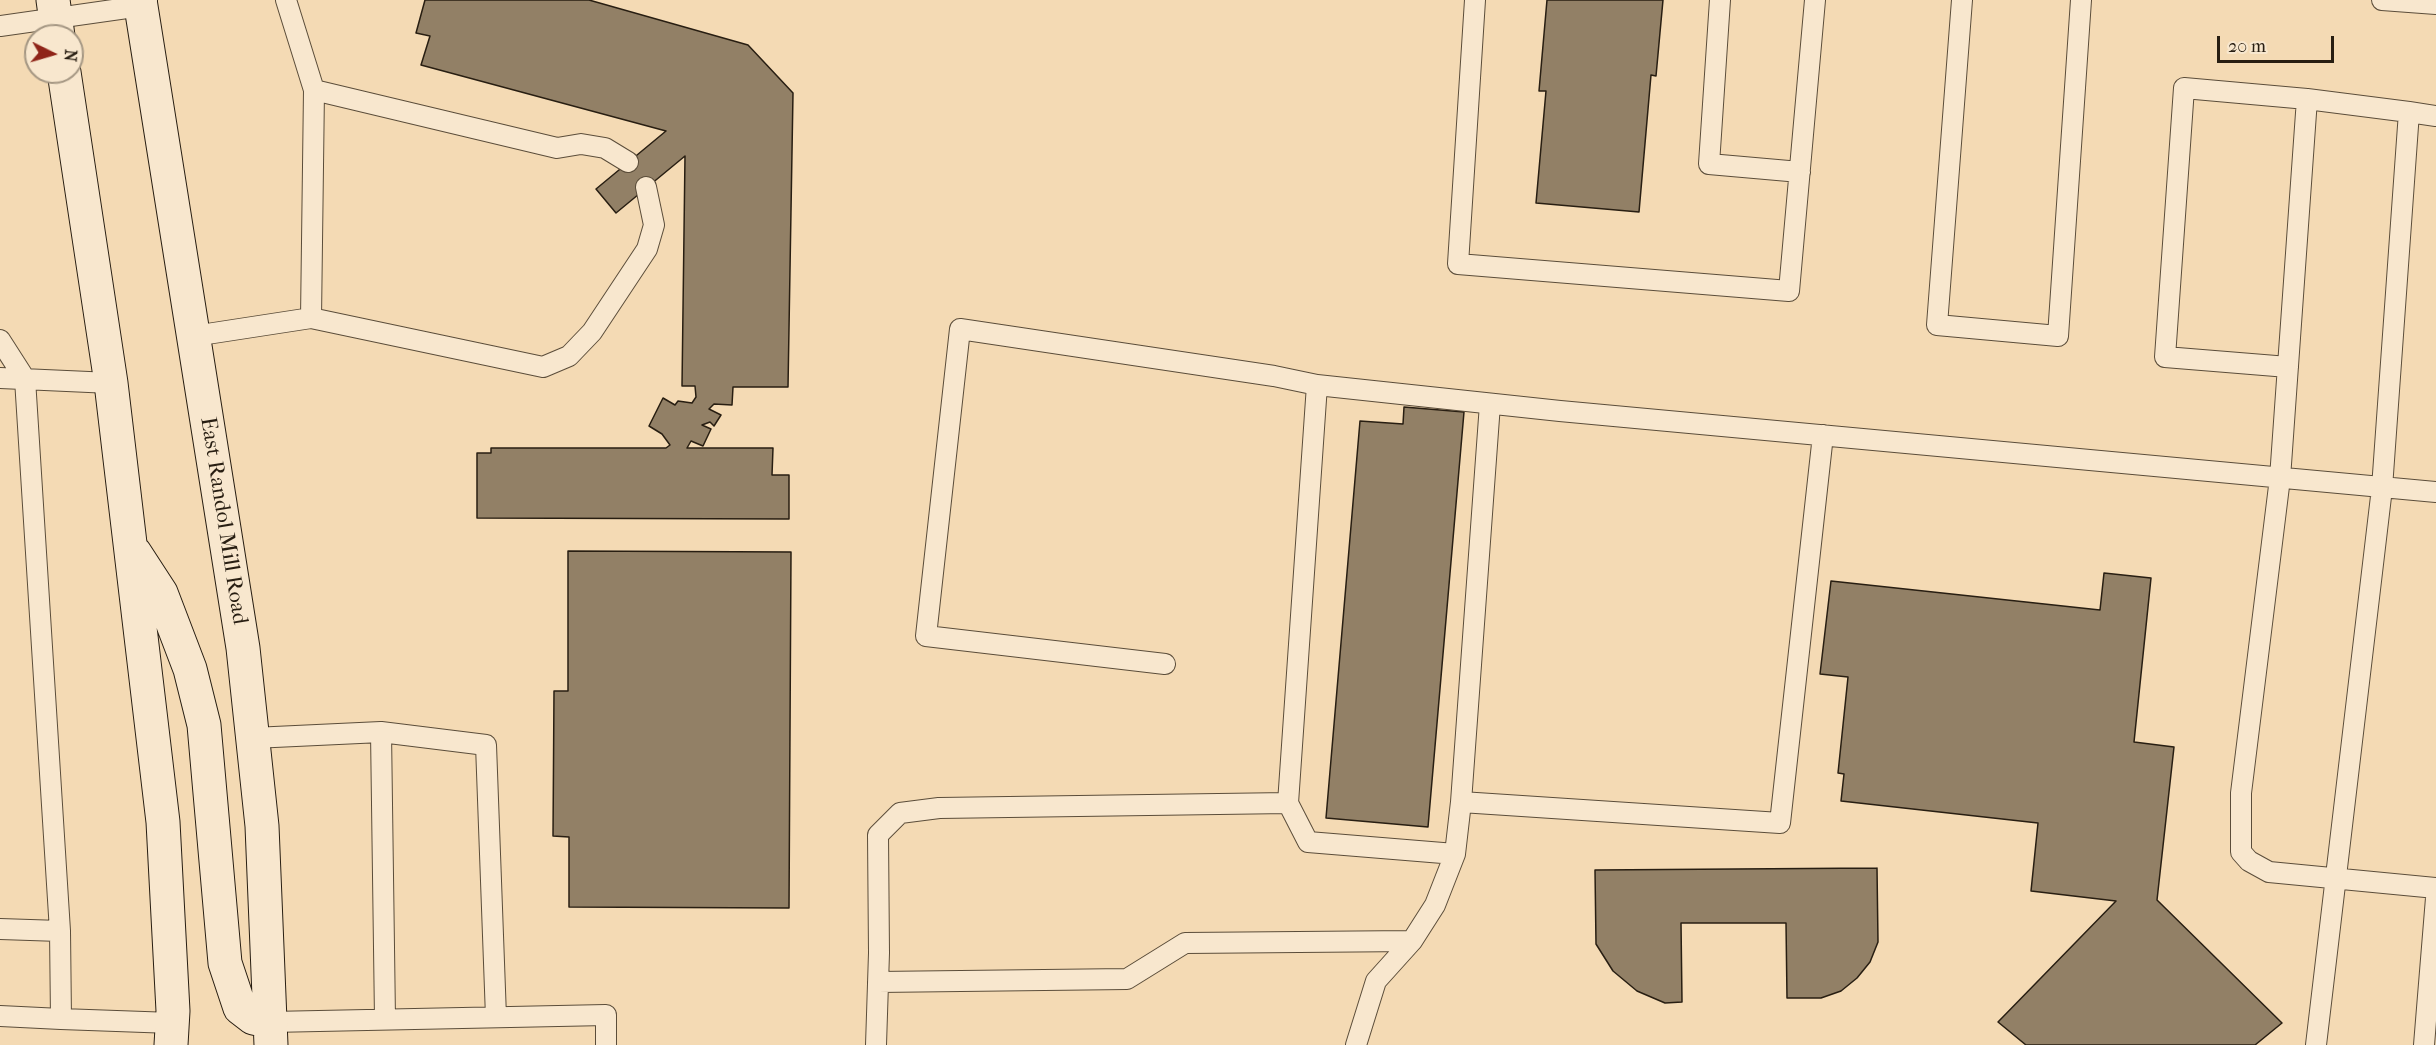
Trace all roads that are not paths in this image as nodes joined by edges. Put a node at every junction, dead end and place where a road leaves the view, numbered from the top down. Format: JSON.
{"nodes":[{"id":1,"x":286,"y":0,"type":"edge"},
{"id":2,"x":1475,"y":0,"type":"edge"},
{"id":3,"x":1720,"y":0,"type":"edge"},
{"id":4,"x":1815,"y":0,"type":"edge"},
{"id":5,"x":1962,"y":0,"type":"edge"},
{"id":6,"x":2081,"y":0,"type":"edge"},
{"id":7,"x":2382,"y":0,"type":"edge"},
{"id":8,"x":143,"y":2,"type":"edge"},
{"id":9,"x":2436,"y":4,"type":"edge"},
{"id":10,"x":55,"y":18,"type":"edge"},
{"id":11,"x":0,"y":26,"type":"edge"},
{"id":12,"x":66,"y":84,"type":"edge"},
{"id":13,"x":314,"y":90,"type":"junction"},
{"id":14,"x":2307,"y":99,"type":"junction"},
{"id":15,"x":2409,"y":112,"type":"junction"},
{"id":16,"x":2436,"y":116,"type":"edge"},
{"id":17,"x":628,"y":162,"type":"dead end"},
{"id":18,"x":1800,"y":172,"type":"junction"},
{"id":19,"x":646,"y":187,"type":"dead end"},
{"id":20,"x":311,"y":318,"type":"junction"},
{"id":21,"x":194,"y":336,"type":"junction"},
{"id":22,"x":0,"y":340,"type":"edge"},
{"id":23,"x":2288,"y":367,"type":"junction"},
{"id":24,"x":0,"y":378,"type":"edge"},
{"id":25,"x":25,"y":379,"type":"junction"},
{"id":26,"x":111,"y":383,"type":"junction"},
{"id":27,"x":1317,"y":385,"type":"junction"},
{"id":28,"x":1490,"y":404,"type":"junction"},
{"id":29,"x":1823,"y":435,"type":"junction"},
{"id":30,"x":2280,"y":478,"type":"junction"},
{"id":31,"x":2382,"y":488,"type":"junction"},
{"id":32,"x":2436,"y":492,"type":"edge"},
{"id":33,"x":131,"y":546,"type":"junction"},
{"id":34,"x":1165,"y":664,"type":"dead end"},
{"id":35,"x":381,"y":732,"type":"junction"},
{"id":36,"x":253,"y":738,"type":"junction"},
{"id":37,"x":1288,"y":802,"type":"junction"},
{"id":38,"x":1461,"y":802,"type":"junction"},
{"id":39,"x":1455,"y":854,"type":"junction"},
{"id":40,"x":2334,"y":878,"type":"junction"},
{"id":41,"x":2436,"y":888,"type":"edge"},
{"id":42,"x":2436,"y":898,"type":"edge"},
{"id":43,"x":0,"y":929,"type":"edge"},
{"id":44,"x":60,"y":931,"type":"junction"},
{"id":45,"x":1412,"y":941,"type":"junction"},
{"id":46,"x":878,"y":982,"type":"junction"},
{"id":47,"x":0,"y":1016,"type":"edge"},
{"id":48,"x":496,"y":1017,"type":"junction"},
{"id":49,"x":61,"y":1019,"type":"junction"},
{"id":50,"x":385,"y":1019,"type":"junction"},
{"id":51,"x":271,"y":1033,"type":"edge"},
{"id":52,"x":172,"y":1034,"type":"edge"},
{"id":53,"x":606,"y":1045,"type":"edge"},
{"id":54,"x":876,"y":1045,"type":"edge"},
{"id":55,"x":1356,"y":1045,"type":"edge"},
{"id":56,"x":2316,"y":1045,"type":"edge"},
{"id":57,"x":2424,"y":1045,"type":"edge"}],
"edges":[{"from":1,"to":13,"type":"lane"},
{"from":2,"to":18,"type":"lane"},
{"from":3,"to":18,"type":"lane"},
{"from":4,"to":18,"type":"lane"},
{"from":5,"to":6,"type":"lane"},
{"from":7,"to":9,"type":"lane"},
{"from":8,"to":10,"type":"lane"},
{"from":8,"to":21,"type":"main road","name":"East Randol Mill Road"},
{"from":10,"to":11,"type":"lane"},
{"from":12,"to":26,"type":"main road"},
{"from":13,"to":17,"type":"lane"},
{"from":13,"to":20,"type":"lane"},
{"from":14,"to":15,"type":"lane"},
{"from":14,"to":23,"type":"lane"},
{"from":14,"to":23,"type":"lane"},
{"from":15,"to":16,"type":"lane"},
{"from":15,"to":31,"type":"lane"},
{"from":19,"to":20,"type":"lane"},
{"from":20,"to":21,"type":"lane"},
{"from":21,"to":36,"type":"main road","name":"East Randol Mill Road"},
{"from":22,"to":25,"type":"lane"},
{"from":23,"to":30,"type":"lane"},
{"from":24,"to":25,"type":"lane"},
{"from":25,"to":26,"type":"lane"},
{"from":25,"to":44,"type":"lane"},
{"from":26,"to":33,"type":"main road"},
{"from":27,"to":28,"type":"lane"},
{"from":27,"to":34,"type":"lane"},
{"from":27,"to":37,"type":"lane"},
{"from":28,"to":29,"type":"lane"},
{"from":28,"to":38,"type":"lane"},
{"from":29,"to":30,"type":"lane"},
{"from":29,"to":38,"type":"lane"},
{"from":30,"to":31,"type":"lane"},
{"from":30,"to":40,"type":"lane"},
{"from":31,"to":32,"type":"lane"},
{"from":31,"to":40,"type":"lane"},
{"from":33,"to":51,"type":"main road"},
{"from":33,"to":52,"type":"main road"},
{"from":35,"to":36,"type":"lane"},
{"from":35,"to":48,"type":"lane"},
{"from":35,"to":50,"type":"lane"},
{"from":36,"to":51,"type":"main road","name":"East Randol Mill Road"},
{"from":37,"to":39,"type":"lane"},
{"from":37,"to":46,"type":"lane"},
{"from":38,"to":39,"type":"lane"},
{"from":39,"to":45,"type":"lane"},
{"from":40,"to":41,"type":"lane"},
{"from":40,"to":56,"type":"lane"},
{"from":42,"to":57,"type":"lane"},
{"from":43,"to":44,"type":"lane"},
{"from":44,"to":49,"type":"lane"},
{"from":45,"to":46,"type":"lane"},
{"from":45,"to":55,"type":"lane"},
{"from":46,"to":54,"type":"lane"},
{"from":47,"to":49,"type":"lane"},
{"from":48,"to":50,"type":"lane"},
{"from":48,"to":53,"type":"lane"},
{"from":49,"to":52,"type":"lane"},
{"from":50,"to":51,"type":"lane"}]}
